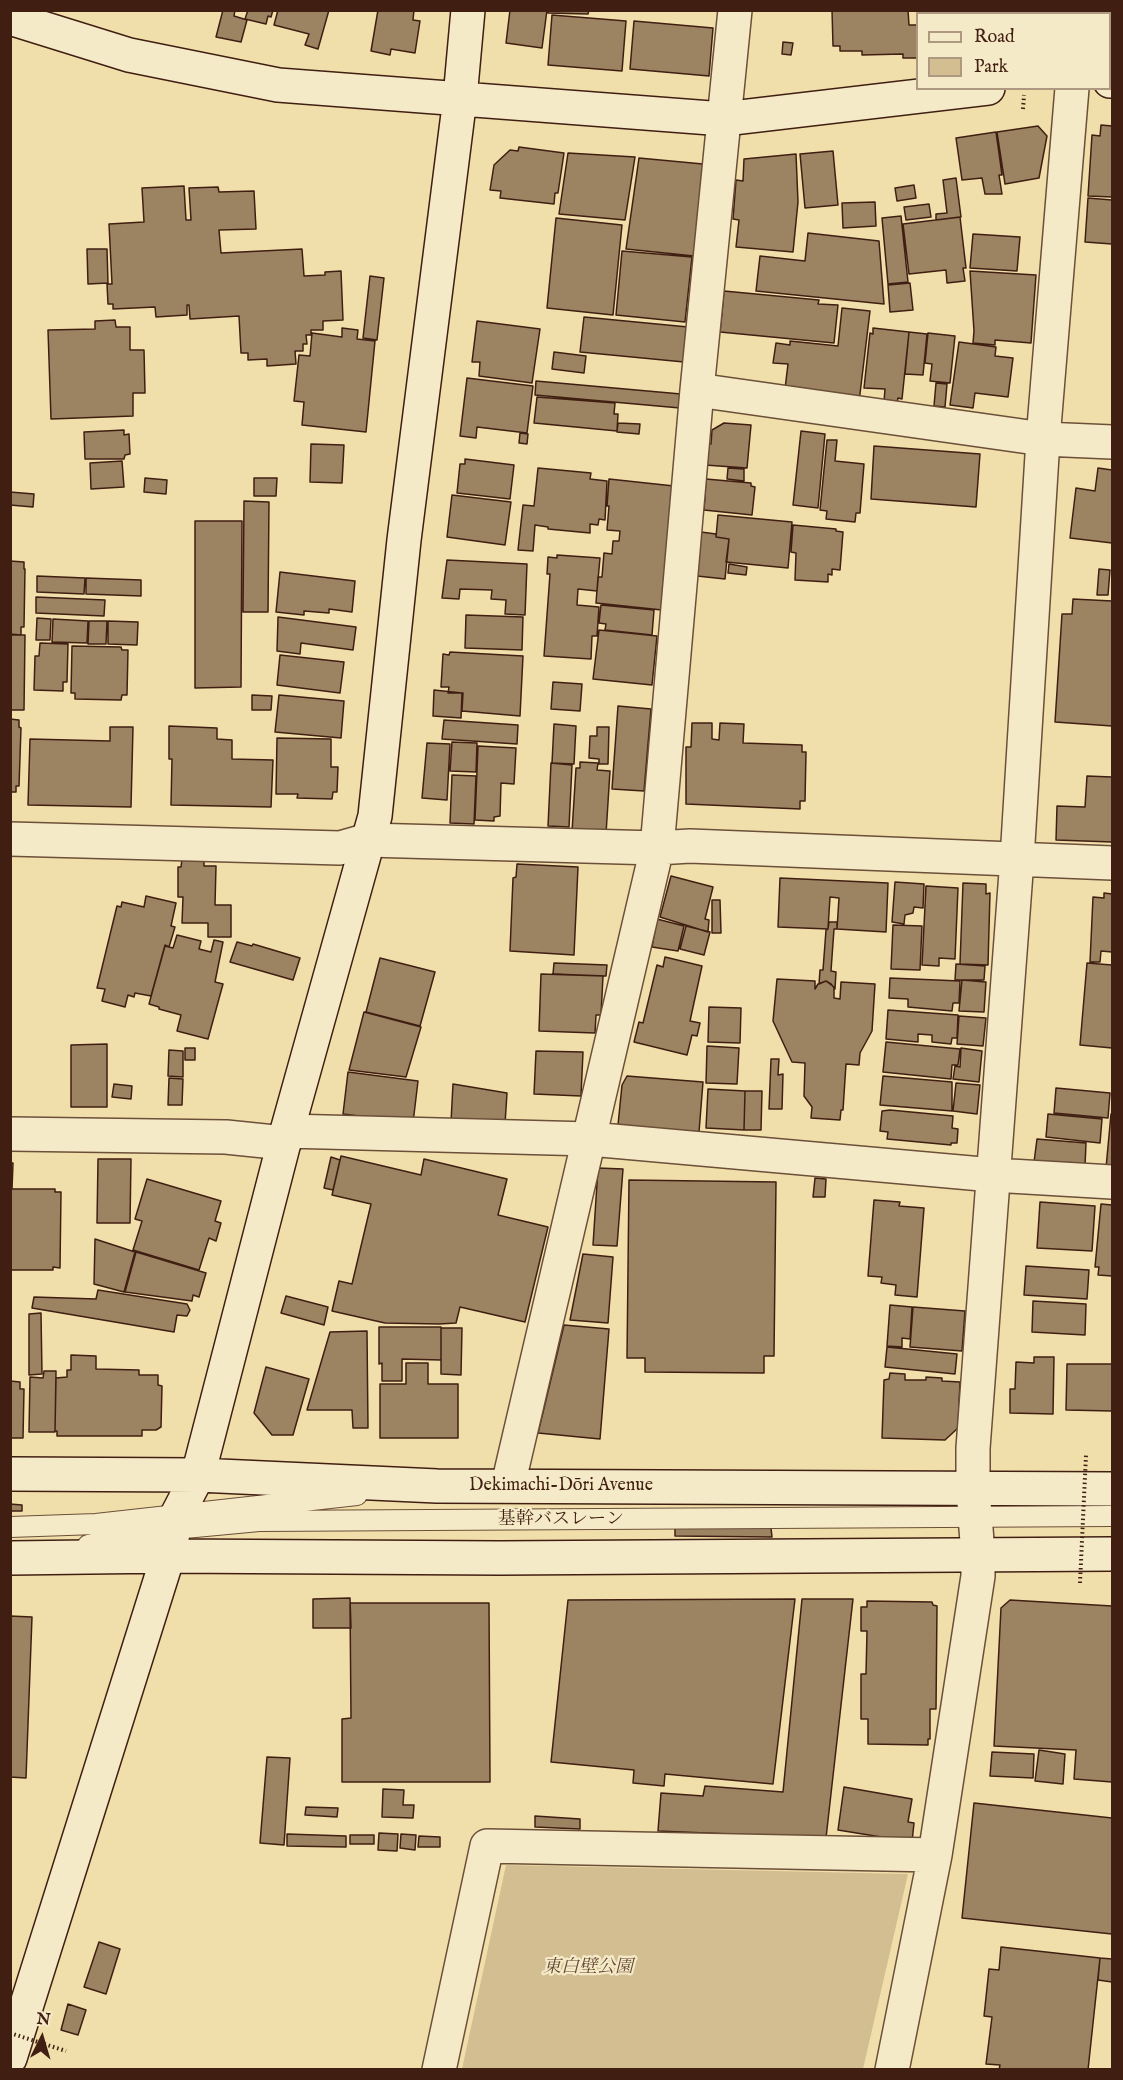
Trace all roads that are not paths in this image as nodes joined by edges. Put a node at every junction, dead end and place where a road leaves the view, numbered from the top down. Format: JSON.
{"nodes":[{"id":1,"x":468,"y":10,"type":"edge"},
{"id":2,"x":735,"y":10,"type":"edge"},
{"id":3,"x":12,"y":16,"type":"edge"},
{"id":4,"x":971,"y":90,"type":"edge"},
{"id":5,"x":1072,"y":90,"type":"edge"},
{"id":6,"x":460,"y":98,"type":"junction"},
{"id":7,"x":724,"y":119,"type":"junction"},
{"id":8,"x":697,"y":390,"type":"junction"},
{"id":9,"x":1043,"y":439,"type":"junction"},
{"id":10,"x":1113,"y":442,"type":"edge"},
{"id":11,"x":10,"y":839,"type":"edge"},
{"id":12,"x":368,"y":840,"type":"junction"},
{"id":13,"x":657,"y":848,"type":"junction"},
{"id":14,"x":1017,"y":859,"type":"junction"},
{"id":15,"x":1113,"y":863,"type":"edge"},
{"id":16,"x":10,"y":1134,"type":"edge"},
{"id":17,"x":286,"y":1137,"type":"junction"},
{"id":18,"x":590,"y":1139,"type":"junction"},
{"id":19,"x":993,"y":1175,"type":"junction"},
{"id":20,"x":1113,"y":1182,"type":"edge"},
{"id":21,"x":10,"y":1474,"type":"edge"},
{"id":22,"x":198,"y":1475,"type":"junction"},
{"id":23,"x":508,"y":1485,"type":"junction"},
{"id":24,"x":437,"y":1486,"type":"junction"},
{"id":25,"x":1113,"y":1489,"type":"edge"},
{"id":26,"x":974,"y":1503,"type":"junction"},
{"id":27,"x":1113,"y":1516,"type":"edge"},
{"id":28,"x":173,"y":1533,"type":"junction"},
{"id":29,"x":11,"y":1547,"type":"edge"},
{"id":30,"x":1113,"y":1554,"type":"edge"},
{"id":31,"x":978,"y":1555,"type":"junction"},
{"id":32,"x":935,"y":1855,"type":"junction"},
{"id":33,"x":10,"y":2058,"type":"edge"},
{"id":34,"x":439,"y":2070,"type":"edge"},
{"id":35,"x":892,"y":2070,"type":"edge"}],
"edges":[{"from":1,"to":6,"type":"street"},
{"from":2,"to":7,"type":"street"},
{"from":3,"to":6,"type":"street"},
{"from":4,"to":7,"type":"street"},
{"from":5,"to":9,"type":"street"},
{"from":6,"to":7,"type":"street"},
{"from":6,"to":12,"type":"street"},
{"from":7,"to":8,"type":"street"},
{"from":8,"to":9,"type":"street"},
{"from":8,"to":13,"type":"street"},
{"from":9,"to":10,"type":"street"},
{"from":9,"to":14,"type":"street"},
{"from":11,"to":12,"type":"street"},
{"from":12,"to":13,"type":"street"},
{"from":12,"to":17,"type":"street"},
{"from":13,"to":14,"type":"street"},
{"from":13,"to":18,"type":"street"},
{"from":14,"to":15,"type":"street"},
{"from":14,"to":19,"type":"street"},
{"from":16,"to":17,"type":"street"},
{"from":17,"to":18,"type":"street"},
{"from":17,"to":22,"type":"street"},
{"from":18,"to":19,"type":"street"},
{"from":18,"to":23,"type":"street"},
{"from":19,"to":20,"type":"street"},
{"from":19,"to":26,"type":"street"},
{"from":21,"to":22,"type":"street","name":"Dekimachi-Dōri Avenue"},
{"from":22,"to":24,"type":"street","name":"Dekimachi-Dōri Avenue"},
{"from":22,"to":28,"type":"street"},
{"from":23,"to":24,"type":"street","name":"Dekimachi-Dōri Avenue"},
{"from":23,"to":26,"type":"street","name":"Dekimachi-Dōri Avenue"},
{"from":24,"to":28,"type":"lane"},
{"from":25,"to":26,"type":"street","name":"Dekimachi-Dōri Avenue"},
{"from":26,"to":27,"type":"lane","name":"基幹バスレーン"},
{"from":26,"to":28,"type":"lane","name":"基幹バスレーン"},
{"from":26,"to":31,"type":"street"},
{"from":28,"to":29,"type":"street"},
{"from":28,"to":31,"type":"street"},
{"from":28,"to":33,"type":"street"},
{"from":30,"to":31,"type":"street"},
{"from":31,"to":32,"type":"street"},
{"from":32,"to":34,"type":"street"},
{"from":32,"to":35,"type":"street"}]}
